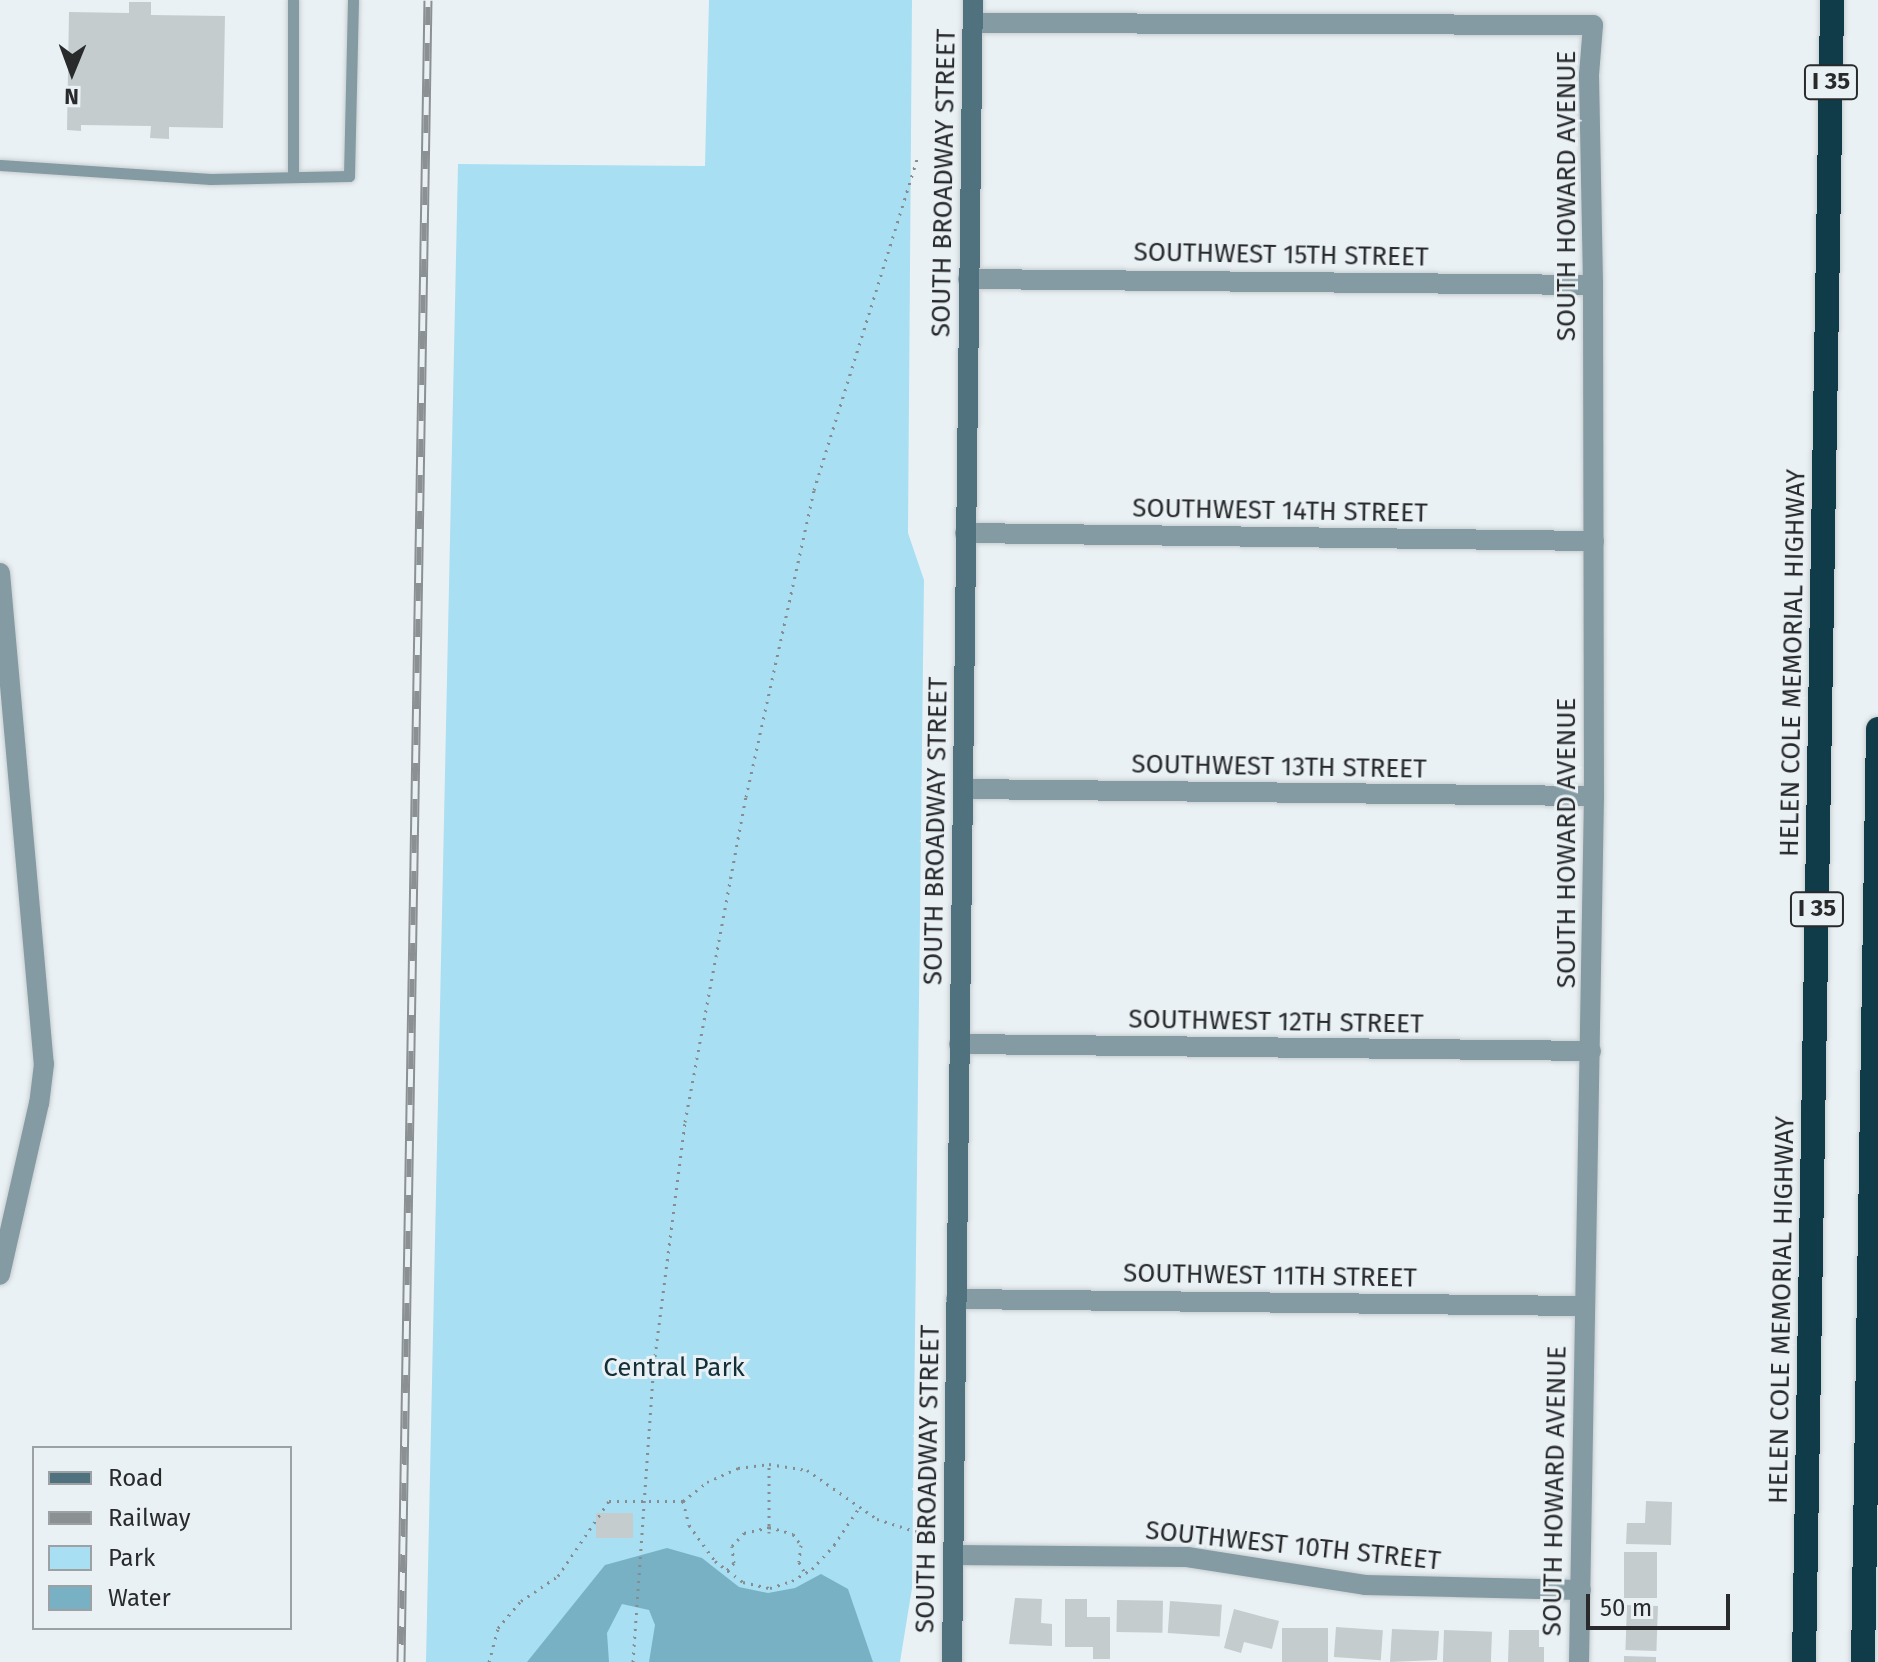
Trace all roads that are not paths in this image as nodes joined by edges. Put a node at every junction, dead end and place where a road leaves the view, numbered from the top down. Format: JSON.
{"nodes":[{"id":1,"x":293,"y":0,"type":"edge"},
{"id":2,"x":353,"y":0,"type":"edge"},
{"id":3,"x":973,"y":0,"type":"edge"},
{"id":4,"x":1832,"y":3,"type":"edge"},
{"id":5,"x":973,"y":23,"type":"junction"},
{"id":6,"x":0,"y":165,"type":"edge"},
{"id":7,"x":293,"y":175,"type":"junction"},
{"id":8,"x":968,"y":279,"type":"junction"},
{"id":9,"x":1593,"y":285,"type":"junction"},
{"id":10,"x":965,"y":533,"type":"junction"},
{"id":11,"x":1594,"y":541,"type":"junction"},
{"id":12,"x":0,"y":573,"type":"edge"},
{"id":13,"x":4,"y":676,"type":"edge"},
{"id":14,"x":1878,"y":729,"type":"edge"},
{"id":15,"x":963,"y":789,"type":"junction"},
{"id":16,"x":1594,"y":796,"type":"junction"},
{"id":17,"x":959,"y":1044,"type":"junction"},
{"id":18,"x":1591,"y":1051,"type":"junction"},
{"id":19,"x":0,"y":1275,"type":"edge"},
{"id":20,"x":956,"y":1299,"type":"junction"},
{"id":21,"x":1583,"y":1306,"type":"junction"},
{"id":22,"x":953,"y":1555,"type":"junction"},
{"id":23,"x":1581,"y":1590,"type":"junction"},
{"id":24,"x":952,"y":1662,"type":"edge"},
{"id":25,"x":1579,"y":1662,"type":"edge"},
{"id":26,"x":1804,"y":1662,"type":"edge"},
{"id":27,"x":1863,"y":1662,"type":"edge"}],
"edges":[{"from":1,"to":7,"type":"lane"},
{"from":2,"to":7,"type":"lane"},
{"from":3,"to":5,"type":"main road","name":"SOUTH BROADWAY STREET"},
{"from":4,"to":26,"type":"highway","name":"HELEN COLE MEMORIAL HIGHWAY","number":"I 35"},
{"from":5,"to":8,"type":"main road","name":"SOUTH BROADWAY STREET"},
{"from":5,"to":9,"type":"street","name":"SOUTH HOWARD AVENUE"},
{"from":6,"to":7,"type":"lane"},
{"from":8,"to":9,"type":"street","name":"SOUTHWEST 15TH STREET"},
{"from":8,"to":10,"type":"main road","name":"SOUTH BROADWAY STREET"},
{"from":9,"to":11,"type":"street","name":"SOUTH HOWARD AVENUE"},
{"from":10,"to":11,"type":"street","name":"SOUTHWEST 14TH STREET"},
{"from":10,"to":15,"type":"main road","name":"SOUTH BROADWAY STREET"},
{"from":11,"to":16,"type":"street","name":"SOUTH HOWARD AVENUE"},
{"from":12,"to":13,"type":"street"},
{"from":13,"to":19,"type":"street"},
{"from":14,"to":27,"type":"highway","number":"I 35"},
{"from":15,"to":16,"type":"street","name":"SOUTHWEST 13TH STREET"},
{"from":15,"to":17,"type":"main road","name":"SOUTH BROADWAY STREET"},
{"from":16,"to":18,"type":"street","name":"SOUTH HOWARD AVENUE"},
{"from":17,"to":18,"type":"street","name":"SOUTHWEST 12TH STREET"},
{"from":17,"to":20,"type":"main road","name":"SOUTH BROADWAY STREET"},
{"from":18,"to":21,"type":"street","name":"SOUTH HOWARD AVENUE"},
{"from":20,"to":21,"type":"street","name":"SOUTHWEST 11TH STREET"},
{"from":20,"to":22,"type":"main road","name":"SOUTH BROADWAY STREET"},
{"from":21,"to":23,"type":"street","name":"SOUTH HOWARD AVENUE"},
{"from":22,"to":23,"type":"street","name":"SOUTHWEST 10TH STREET"},
{"from":22,"to":24,"type":"main road","name":"SOUTH BROADWAY STREET"},
{"from":23,"to":25,"type":"street","name":"SOUTH HOWARD AVENUE"}]}
